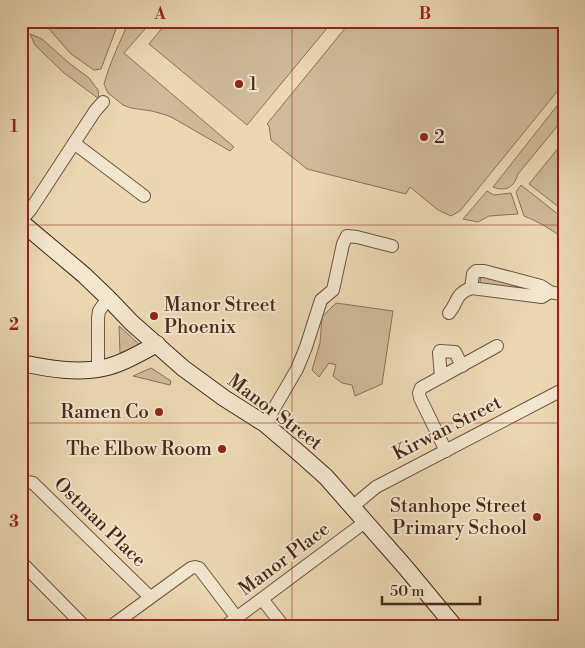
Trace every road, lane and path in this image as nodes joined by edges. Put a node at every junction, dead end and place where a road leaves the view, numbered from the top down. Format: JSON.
{"nodes":[{"id":1,"x":103,"y":102,"type":"dead end"},
{"id":2,"x":74,"y":143,"type":"junction"},
{"id":3,"x":144,"y":196,"type":"dead end"},
{"id":4,"x":21,"y":222,"type":"edge"},
{"id":5,"x":392,"y":246,"type":"dead end"},
{"id":6,"x":471,"y":288,"type":"junction"},
{"id":7,"x":550,"y":292,"type":"junction"},
{"id":8,"x":564,"y":295,"type":"edge"},
{"id":9,"x":108,"y":298,"type":"junction"},
{"id":10,"x":449,"y":313,"type":"dead end"},
{"id":11,"x":157,"y":344,"type":"junction"},
{"id":12,"x":497,"y":346,"type":"dead end"},
{"id":13,"x":21,"y":362,"type":"edge"},
{"id":14,"x":462,"y":366,"type":"junction"},
{"id":15,"x":98,"y":369,"type":"junction"},
{"id":16,"x":441,"y":377,"type":"junction"},
{"id":17,"x":564,"y":389,"type":"edge"},
{"id":18,"x":265,"y":424,"type":"junction"},
{"id":19,"x":446,"y":451,"type":"junction"},
{"id":20,"x":21,"y":481,"type":"edge"},
{"id":21,"x":352,"y":507,"type":"junction"},
{"id":22,"x":365,"y":522,"type":"junction"},
{"id":23,"x":21,"y":562,"type":"edge"},
{"id":24,"x":150,"y":597,"type":"junction"},
{"id":25,"x":262,"y":599,"type":"junction"},
{"id":26,"x":237,"y":618,"type":"junction"},
{"id":27,"x":85,"y":627,"type":"edge"},
{"id":28,"x":110,"y":627,"type":"edge"},
{"id":29,"x":224,"y":627,"type":"edge"},
{"id":30,"x":284,"y":627,"type":"edge"},
{"id":31,"x":454,"y":627,"type":"edge"}],
"edges":[{"from":1,"to":2,"type":"street"},
{"from":2,"to":3,"type":"street"},
{"from":2,"to":4,"type":"street"},
{"from":4,"to":9,"type":"main road","name":"Manor Street"},
{"from":5,"to":18,"type":"street"},
{"from":6,"to":7,"type":"street"},
{"from":6,"to":7,"type":"street"},
{"from":6,"to":10,"type":"street"},
{"from":7,"to":8,"type":"street"},
{"from":9,"to":11,"type":"main road","name":"Manor Street"},
{"from":9,"to":15,"type":"street"},
{"from":11,"to":15,"type":"main road"},
{"from":11,"to":18,"type":"main road","name":"Manor Street"},
{"from":12,"to":14,"type":"street"},
{"from":13,"to":15,"type":"main road"},
{"from":14,"to":16,"type":"street"},
{"from":14,"to":16,"type":"street"},
{"from":16,"to":19,"type":"street"},
{"from":17,"to":19,"type":"street","name":"Kirwan Street"},
{"from":18,"to":21,"type":"main road","name":"Manor Street"},
{"from":19,"to":21,"type":"street","name":"Kirwan Street"},
{"from":20,"to":24,"type":"street","name":"Ostman Place"},
{"from":21,"to":22,"type":"main road","name":"Manor Street"},
{"from":22,"to":25,"type":"street","name":"Manor Place"},
{"from":22,"to":31,"type":"main road","name":"Manor Street"},
{"from":23,"to":27,"type":"street"},
{"from":24,"to":26,"type":"street"},
{"from":24,"to":28,"type":"street"},
{"from":25,"to":26,"type":"street","name":"Manor Place"},
{"from":25,"to":30,"type":"street"},
{"from":26,"to":29,"type":"street","name":"Manor Place"}]}
